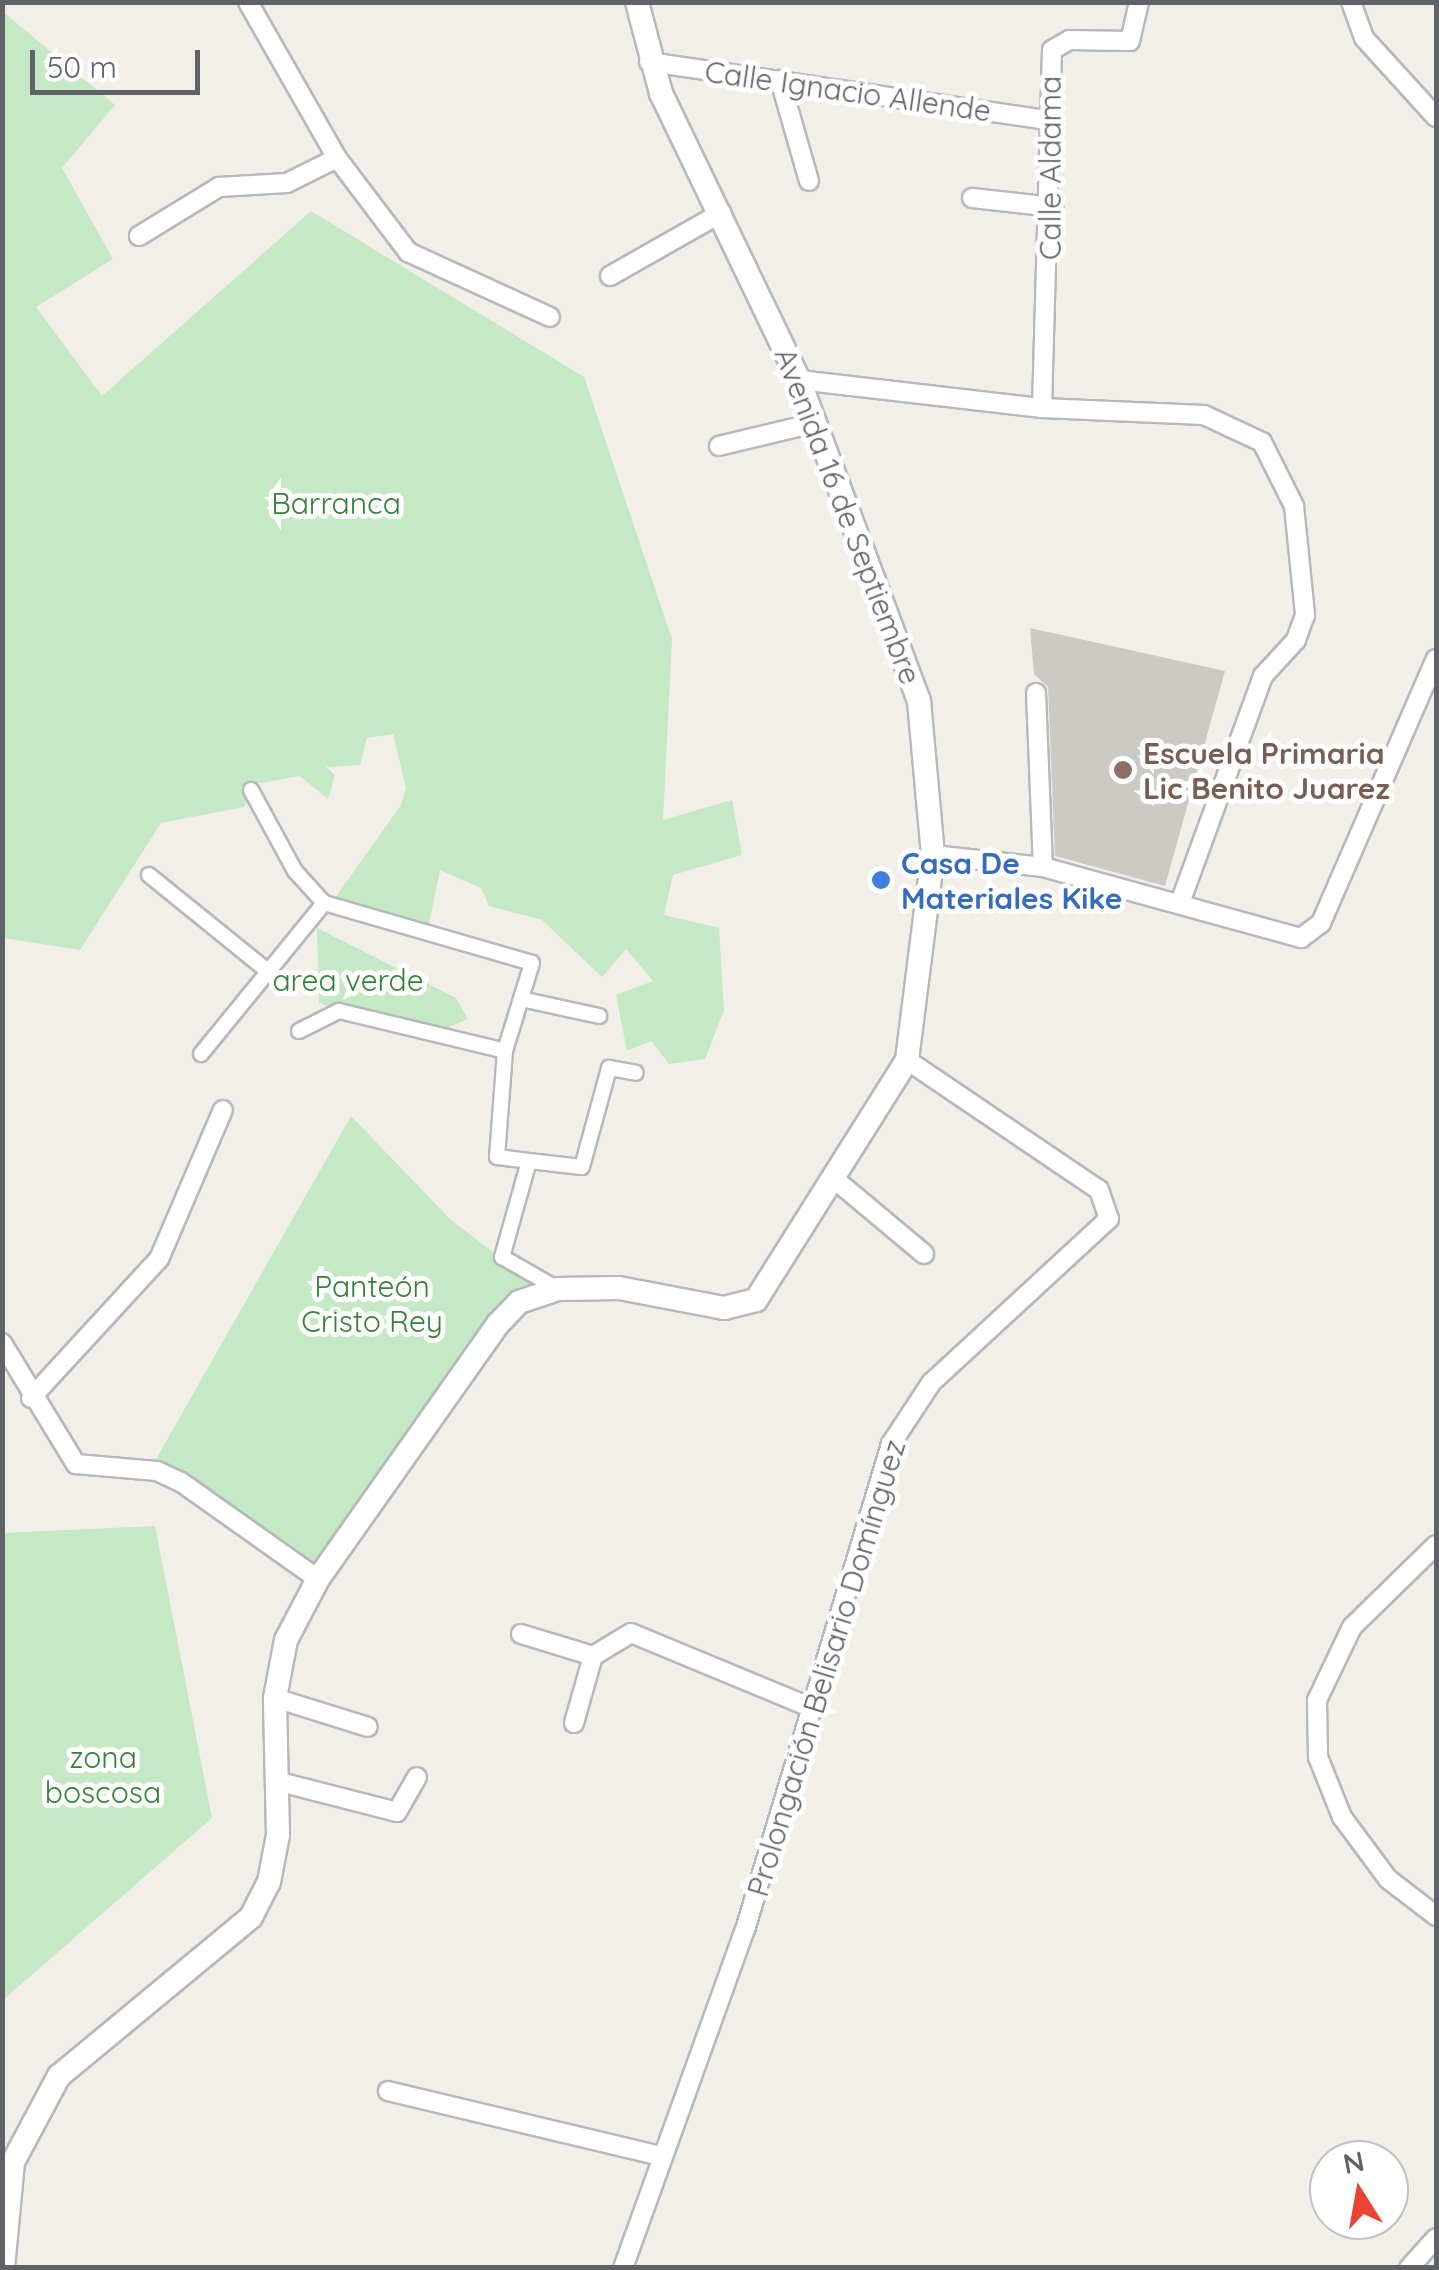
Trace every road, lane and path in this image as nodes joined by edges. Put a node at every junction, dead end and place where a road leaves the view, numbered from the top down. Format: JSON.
{"nodes":[{"id":1,"x":248,"y":2,"type":"edge"},
{"id":2,"x":637,"y":2,"type":"edge"},
{"id":3,"x":1139,"y":2,"type":"edge"},
{"id":4,"x":1350,"y":2,"type":"edge"},
{"id":5,"x":650,"y":62,"type":"junction"},
{"id":6,"x":780,"y":80,"type":"junction"},
{"id":7,"x":1436,"y":116,"type":"edge"},
{"id":8,"x":1046,"y":120,"type":"junction"},
{"id":9,"x":337,"y":158,"type":"junction"},
{"id":10,"x":809,"y":181,"type":"dead end"},
{"id":11,"x":972,"y":198,"type":"dead end"},
{"id":12,"x":1054,"y":207,"type":"junction"},
{"id":13,"x":721,"y":214,"type":"junction"},
{"id":14,"x":139,"y":236,"type":"dead end"},
{"id":15,"x":610,"y":276,"type":"dead end"},
{"id":16,"x":550,"y":317,"type":"dead end"},
{"id":17,"x":798,"y":380,"type":"junction"},
{"id":18,"x":1042,"y":408,"type":"junction"},
{"id":19,"x":814,"y":422,"type":"junction"},
{"id":20,"x":719,"y":446,"type":"dead end"},
{"id":21,"x":1436,"y":659,"type":"edge"},
{"id":22,"x":1036,"y":693,"type":"dead end"},
{"id":23,"x":252,"y":790,"type":"dead end"},
{"id":24,"x":934,"y":854,"type":"junction"},
{"id":25,"x":1042,"y":868,"type":"junction"},
{"id":26,"x":149,"y":875,"type":"dead end"},
{"id":27,"x":324,"y":903,"type":"junction"},
{"id":28,"x":1180,"y":903,"type":"junction"},
{"id":29,"x":264,"y":968,"type":"junction"},
{"id":30,"x":520,"y":999,"type":"junction"},
{"id":31,"x":600,"y":1016,"type":"dead end"},
{"id":32,"x":299,"y":1031,"type":"dead end"},
{"id":33,"x":505,"y":1050,"type":"junction"},
{"id":34,"x":201,"y":1054,"type":"dead end"},
{"id":35,"x":908,"y":1060,"type":"junction"},
{"id":36,"x":636,"y":1073,"type":"dead end"},
{"id":37,"x":223,"y":1110,"type":"dead end"},
{"id":38,"x":529,"y":1161,"type":"junction"},
{"id":39,"x":832,"y":1178,"type":"junction"},
{"id":40,"x":924,"y":1254,"type":"dead end"},
{"id":41,"x":558,"y":1289,"type":"junction"},
{"id":42,"x":2,"y":1342,"type":"edge"},
{"id":43,"x":30,"y":1398,"type":"junction"},
{"id":44,"x":1436,"y":1546,"type":"edge"},
{"id":45,"x":318,"y":1579,"type":"junction"},
{"id":46,"x":521,"y":1634,"type":"dead end"},
{"id":47,"x":593,"y":1656,"type":"junction"},
{"id":48,"x":275,"y":1698,"type":"junction"},
{"id":49,"x":812,"y":1708,"type":"junction"},
{"id":50,"x":574,"y":1724,"type":"dead end"},
{"id":51,"x":368,"y":1728,"type":"dead end"},
{"id":52,"x":418,"y":1777,"type":"dead end"},
{"id":53,"x":276,"y":1781,"type":"junction"},
{"id":54,"x":1436,"y":1916,"type":"edge"},
{"id":55,"x":388,"y":2091,"type":"dead end"},
{"id":56,"x":661,"y":2156,"type":"junction"},
{"id":57,"x":1436,"y":2238,"type":"edge"},
{"id":58,"x":4,"y":2268,"type":"edge"},
{"id":59,"x":623,"y":2268,"type":"edge"},
{"id":60,"x":1409,"y":2268,"type":"edge"}],
"edges":[{"from":1,"to":9,"type":"street"},
{"from":2,"to":5,"type":"street","name":"Avenida 16 de Septiembre"},
{"from":3,"to":8,"type":"street","name":"Calle Aldama"},
{"from":4,"to":7,"type":"street"},
{"from":5,"to":6,"type":"street","name":"Calle Ignacio Allende"},
{"from":5,"to":13,"type":"street","name":"Avenida 16 de Septiembre"},
{"from":6,"to":8,"type":"street","name":"Calle Ignacio Allende"},
{"from":6,"to":10,"type":"street"},
{"from":8,"to":12,"type":"street","name":"Calle Aldama"},
{"from":9,"to":14,"type":"street"},
{"from":9,"to":16,"type":"street"},
{"from":11,"to":12,"type":"street"},
{"from":12,"to":18,"type":"street","name":"Calle Aldama"},
{"from":13,"to":15,"type":"street"},
{"from":13,"to":17,"type":"street","name":"Avenida 16 de Septiembre"},
{"from":17,"to":18,"type":"street"},
{"from":17,"to":19,"type":"street","name":"Avenida 16 de Septiembre"},
{"from":18,"to":28,"type":"street"},
{"from":19,"to":20,"type":"street"},
{"from":19,"to":24,"type":"street","name":"Avenida 16 de Septiembre"},
{"from":21,"to":28,"type":"street"},
{"from":22,"to":25,"type":"street"},
{"from":23,"to":27,"type":"street"},
{"from":24,"to":25,"type":"street"},
{"from":24,"to":35,"type":"street","name":"Avenida 16 de Septiembre"},
{"from":25,"to":28,"type":"street"},
{"from":26,"to":29,"type":"street"},
{"from":27,"to":29,"type":"street"},
{"from":27,"to":30,"type":"street"},
{"from":29,"to":34,"type":"street"},
{"from":30,"to":31,"type":"street"},
{"from":30,"to":33,"type":"street"},
{"from":32,"to":33,"type":"street"},
{"from":33,"to":38,"type":"street"},
{"from":35,"to":39,"type":"street","name":"Avenida 16 de Septiembre"},
{"from":35,"to":49,"type":"street","name":"Prolongación Belisario Domínguez"},
{"from":36,"to":38,"type":"street"},
{"from":37,"to":43,"type":"street"},
{"from":38,"to":41,"type":"street"},
{"from":39,"to":40,"type":"street"},
{"from":39,"to":41,"type":"street","name":"Avenida 16 de Septiembre"},
{"from":41,"to":45,"type":"street","name":"Avenida 16 de Septiembre"},
{"from":42,"to":43,"type":"street"},
{"from":43,"to":45,"type":"street"},
{"from":44,"to":54,"type":"street"},
{"from":45,"to":48,"type":"street","name":"Avenida 16 de Septiembre"},
{"from":46,"to":47,"type":"street"},
{"from":47,"to":49,"type":"street"},
{"from":47,"to":50,"type":"street"},
{"from":48,"to":51,"type":"street"},
{"from":48,"to":53,"type":"street","name":"Avenida 16 de Septiembre"},
{"from":49,"to":56,"type":"street","name":"Prolongación Belisario Domínguez"},
{"from":52,"to":53,"type":"street"},
{"from":53,"to":58,"type":"street","name":"Avenida 16 de Septiembre"},
{"from":55,"to":56,"type":"street"},
{"from":56,"to":59,"type":"street","name":"Prolongación Belisario Domínguez"},
{"from":57,"to":60,"type":"street"}]}
